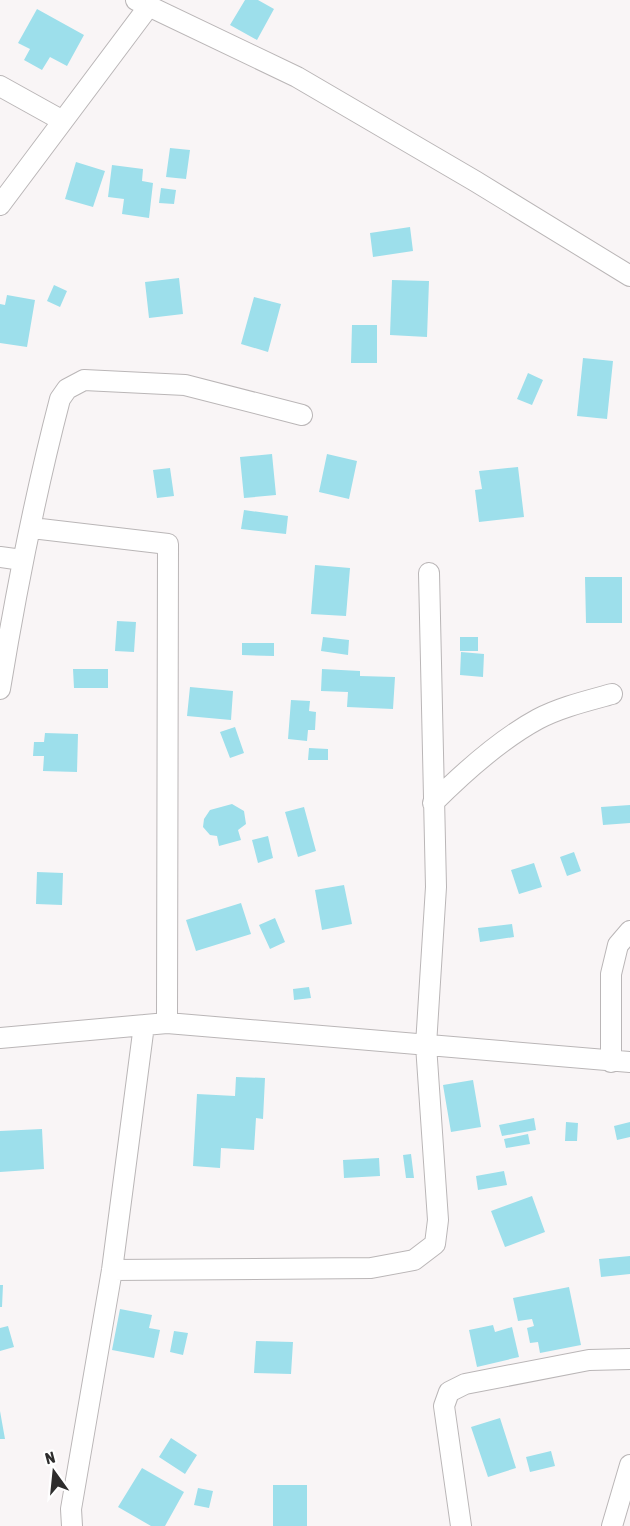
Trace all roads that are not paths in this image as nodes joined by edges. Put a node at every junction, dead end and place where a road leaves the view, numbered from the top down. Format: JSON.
{"nodes":[{"id":1,"x":142,"y":3,"type":"edge"},
{"id":2,"x":0,"y":86,"type":"edge"},
{"id":3,"x":63,"y":121,"type":"junction"},
{"id":4,"x":0,"y":205,"type":"edge"},
{"id":5,"x":630,"y":276,"type":"edge"},
{"id":6,"x":302,"y":415,"type":"dead end"},
{"id":7,"x":32,"y":528,"type":"junction"},
{"id":8,"x":0,"y":557,"type":"edge"},
{"id":9,"x":22,"y":560,"type":"junction"},
{"id":10,"x":429,"y":573,"type":"dead end"},
{"id":11,"x":0,"y":689,"type":"edge"},
{"id":12,"x":612,"y":694,"type":"dead end"},
{"id":13,"x":433,"y":803,"type":"junction"},
{"id":14,"x":630,"y":931,"type":"edge"},
{"id":15,"x":167,"y":1023,"type":"junction"},
{"id":16,"x":144,"y":1025,"type":"junction"},
{"id":17,"x":0,"y":1038,"type":"edge"},
{"id":18,"x":426,"y":1045,"type":"junction"},
{"id":19,"x":620,"y":1062,"type":"edge"},
{"id":20,"x":112,"y":1270,"type":"junction"},
{"id":21,"x":630,"y":1359,"type":"edge"},
{"id":22,"x":630,"y":1466,"type":"edge"},
{"id":23,"x":625,"y":1501,"type":"edge"},
{"id":24,"x":72,"y":1526,"type":"edge"},
{"id":25,"x":461,"y":1526,"type":"edge"},
{"id":26,"x":612,"y":1526,"type":"edge"}],
"edges":[{"from":1,"to":3,"type":"street"},
{"from":1,"to":5,"type":"street"},
{"from":2,"to":3,"type":"street"},
{"from":3,"to":4,"type":"street"},
{"from":6,"to":7,"type":"street"},
{"from":7,"to":9,"type":"street"},
{"from":7,"to":15,"type":"street"},
{"from":8,"to":9,"type":"street"},
{"from":9,"to":11,"type":"street"},
{"from":10,"to":13,"type":"street"},
{"from":12,"to":13,"type":"street"},
{"from":13,"to":18,"type":"street"},
{"from":14,"to":19,"type":"street"},
{"from":15,"to":16,"type":"street"},
{"from":15,"to":18,"type":"street"},
{"from":16,"to":17,"type":"street"},
{"from":16,"to":20,"type":"street"},
{"from":18,"to":19,"type":"street"},
{"from":18,"to":20,"type":"street"},
{"from":20,"to":24,"type":"street"},
{"from":21,"to":25,"type":"street"},
{"from":22,"to":23,"type":"street"},
{"from":23,"to":26,"type":"street"}]}
